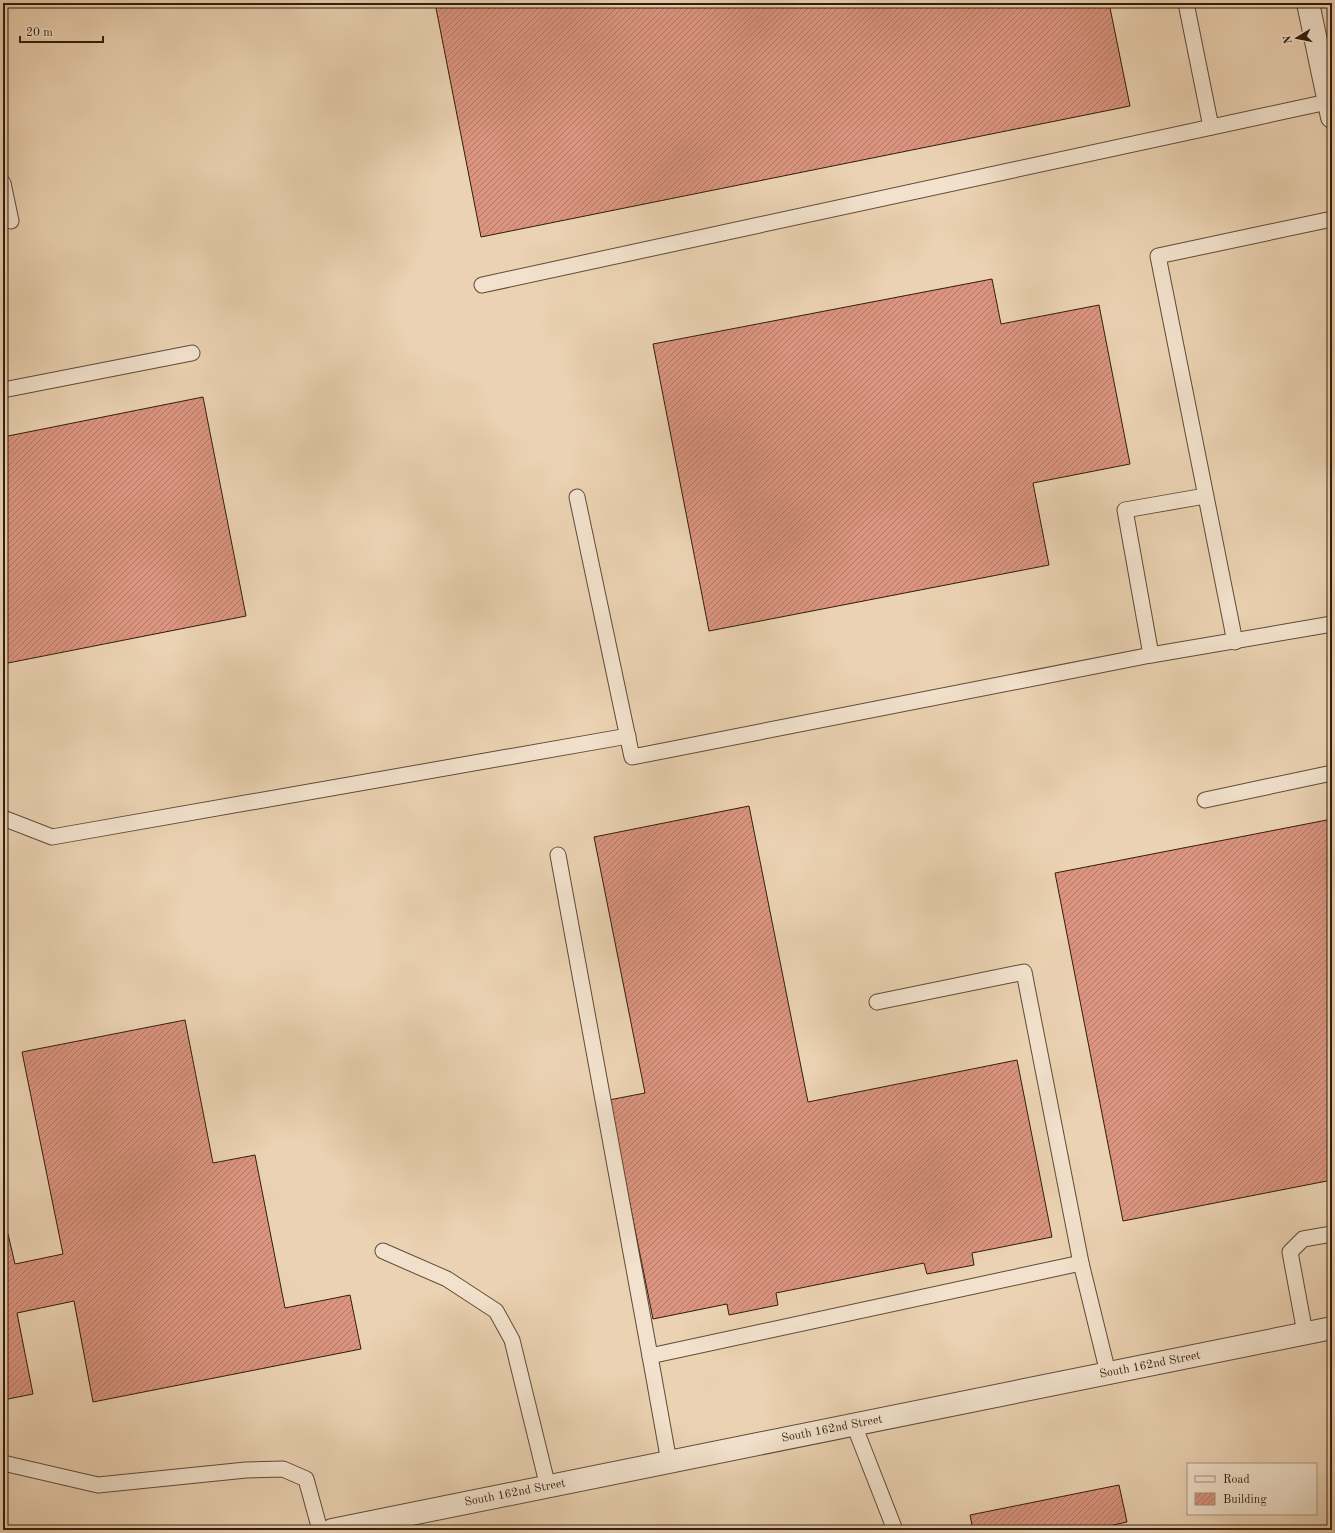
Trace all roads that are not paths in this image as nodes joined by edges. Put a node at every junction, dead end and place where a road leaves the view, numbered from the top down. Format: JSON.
{"nodes":[{"id":1,"x":1186,"y":3,"type":"edge"},
{"id":2,"x":1308,"y":3,"type":"edge"},
{"id":3,"x":1331,"y":106,"type":"edge"},
{"id":4,"x":1211,"y":127,"type":"junction"},
{"id":5,"x":3,"y":183,"type":"edge"},
{"id":6,"x":1332,"y":219,"type":"edge"},
{"id":7,"x":11,"y":221,"type":"dead end"},
{"id":8,"x":482,"y":285,"type":"dead end"},
{"id":9,"x":192,"y":353,"type":"dead end"},
{"id":10,"x":3,"y":390,"type":"edge"},
{"id":11,"x":1205,"y":496,"type":"junction"},
{"id":12,"x":577,"y":497,"type":"dead end"},
{"id":13,"x":1332,"y":624,"type":"edge"},
{"id":14,"x":1236,"y":642,"type":"junction"},
{"id":15,"x":1151,"y":655,"type":"junction"},
{"id":16,"x":628,"y":736,"type":"junction"},
{"id":17,"x":1332,"y":773,"type":"edge"},
{"id":18,"x":1205,"y":800,"type":"dead end"},
{"id":19,"x":3,"y":818,"type":"edge"},
{"id":20,"x":558,"y":855,"type":"dead end"},
{"id":21,"x":877,"y":1002,"type":"dead end"},
{"id":22,"x":1332,"y":1234,"type":"edge"},
{"id":23,"x":383,"y":1251,"type":"dead end"},
{"id":24,"x":1081,"y":1263,"type":"junction"},
{"id":25,"x":1332,"y":1328,"type":"edge"},
{"id":26,"x":1304,"y":1333,"type":"junction"},
{"id":27,"x":650,"y":1356,"type":"junction"},
{"id":28,"x":1108,"y":1373,"type":"junction"},
{"id":29,"x":854,"y":1425,"type":"junction"},
{"id":30,"x":669,"y":1462,"type":"junction"},
{"id":31,"x":3,"y":1464,"type":"edge"},
{"id":32,"x":548,"y":1486,"type":"junction"},
{"id":33,"x":320,"y":1530,"type":"edge"},
{"id":34,"x":332,"y":1530,"type":"edge"},
{"id":35,"x":895,"y":1530,"type":"edge"}],
"edges":[{"from":1,"to":4,"type":"lane"},
{"from":2,"to":3,"type":"street"},
{"from":3,"to":4,"type":"lane"},
{"from":4,"to":8,"type":"lane"},
{"from":5,"to":7,"type":"lane"},
{"from":6,"to":11,"type":"lane"},
{"from":9,"to":10,"type":"lane"},
{"from":11,"to":14,"type":"lane"},
{"from":11,"to":15,"type":"lane"},
{"from":12,"to":16,"type":"lane"},
{"from":13,"to":14,"type":"lane"},
{"from":14,"to":15,"type":"lane"},
{"from":15,"to":16,"type":"lane"},
{"from":16,"to":19,"type":"lane"},
{"from":17,"to":18,"type":"lane"},
{"from":20,"to":27,"type":"lane"},
{"from":21,"to":24,"type":"lane"},
{"from":22,"to":26,"type":"lane"},
{"from":23,"to":32,"type":"lane"},
{"from":24,"to":27,"type":"lane"},
{"from":24,"to":28,"type":"lane"},
{"from":25,"to":26,"type":"street","name":"South 162nd Street"},
{"from":26,"to":28,"type":"street","name":"South 162nd Street"},
{"from":27,"to":30,"type":"lane"},
{"from":28,"to":29,"type":"street","name":"South 162nd Street"},
{"from":29,"to":30,"type":"street","name":"South 162nd Street"},
{"from":29,"to":35,"type":"lane"},
{"from":30,"to":32,"type":"street","name":"South 162nd Street"},
{"from":31,"to":33,"type":"lane"},
{"from":32,"to":34,"type":"street","name":"South 162nd Street"}]}
